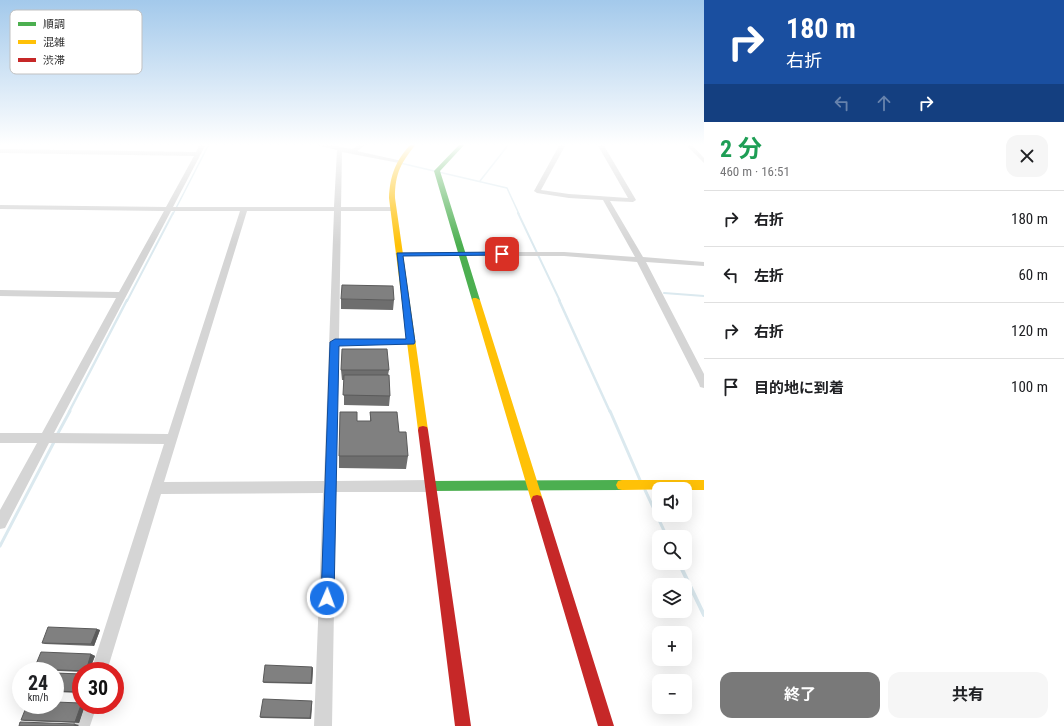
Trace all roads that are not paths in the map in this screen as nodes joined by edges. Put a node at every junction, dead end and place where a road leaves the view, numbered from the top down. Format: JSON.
{"nodes":[{"id":1,"x":185,"y":178,"type":"edge"},
{"id":2,"x":339,"y":178,"type":"edge"},
{"id":3,"x":392,"y":178,"type":"edge"},
{"id":4,"x":439,"y":178,"type":"edge"},
{"id":5,"x":544,"y":178,"type":"edge"},
{"id":6,"x":620,"y":178,"type":"edge"},
{"id":7,"x":606,"y":199,"type":"junction"},
{"id":8,"x":0,"y":207,"type":"edge"},
{"id":9,"x":168,"y":209,"type":"junction"},
{"id":10,"x":244,"y":209,"type":"junction"},
{"id":11,"x":338,"y":209,"type":"junction"},
{"id":12,"x":393,"y":209,"type":"junction"},
{"id":13,"x":399,"y":254,"type":"junction"},
{"id":14,"x":462,"y":254,"type":"junction"},
{"id":15,"x":640,"y":260,"type":"junction"},
{"id":16,"x":704,"y":264,"type":"edge"},
{"id":17,"x":0,"y":293,"type":"edge"},
{"id":18,"x":122,"y":295,"type":"junction"},
{"id":19,"x":335,"y":342,"type":"junction"},
{"id":20,"x":411,"y":342,"type":"junction"},
{"id":21,"x":704,"y":384,"type":"edge"},
{"id":22,"x":0,"y":438,"type":"edge"},
{"id":23,"x":45,"y":439,"type":"junction"},
{"id":24,"x":171,"y":439,"type":"junction"},
{"id":25,"x":532,"y":485,"type":"junction"},
{"id":26,"x":704,"y":485,"type":"edge"},
{"id":27,"x":431,"y":486,"type":"junction"},
{"id":28,"x":331,"y":487,"type":"junction"},
{"id":29,"x":156,"y":488,"type":"junction"},
{"id":30,"x":0,"y":523,"type":"edge"},
{"id":31,"x":101,"y":662,"type":"edge"},
{"id":32,"x":85,"y":714,"type":"edge"},
{"id":33,"x":81,"y":726,"type":"edge"},
{"id":34,"x":323,"y":726,"type":"edge"},
{"id":35,"x":463,"y":726,"type":"edge"},
{"id":36,"x":606,"y":726,"type":"edge"}],
"edges":[{"from":1,"to":9,"type":"street"},
{"from":2,"to":11,"type":"street"},
{"from":3,"to":12,"type":"street"},
{"from":4,"to":14,"type":"street"},
{"from":5,"to":7,"type":"street"},
{"from":6,"to":7,"type":"street"},
{"from":7,"to":15,"type":"street"},
{"from":8,"to":9,"type":"street"},
{"from":9,"to":10,"type":"street"},
{"from":9,"to":18,"type":"street"},
{"from":10,"to":11,"type":"street"},
{"from":10,"to":24,"type":"street"},
{"from":11,"to":12,"type":"street"},
{"from":11,"to":19,"type":"street"},
{"from":12,"to":13,"type":"street"},
{"from":13,"to":14,"type":"street"},
{"from":13,"to":20,"type":"street"},
{"from":14,"to":15,"type":"street"},
{"from":14,"to":25,"type":"street"},
{"from":15,"to":16,"type":"street"},
{"from":15,"to":21,"type":"street"},
{"from":17,"to":18,"type":"street"},
{"from":18,"to":23,"type":"street"},
{"from":19,"to":20,"type":"street"},
{"from":19,"to":28,"type":"street"},
{"from":20,"to":27,"type":"street"},
{"from":22,"to":23,"type":"street"},
{"from":23,"to":24,"type":"street"},
{"from":23,"to":30,"type":"street"},
{"from":24,"to":29,"type":"street"},
{"from":25,"to":26,"type":"street"},
{"from":25,"to":27,"type":"street"},
{"from":25,"to":36,"type":"street"},
{"from":27,"to":28,"type":"street"},
{"from":27,"to":35,"type":"street"},
{"from":28,"to":29,"type":"street"},
{"from":28,"to":34,"type":"street"},
{"from":29,"to":31,"type":"street"},
{"from":32,"to":33,"type":"street"}]}
